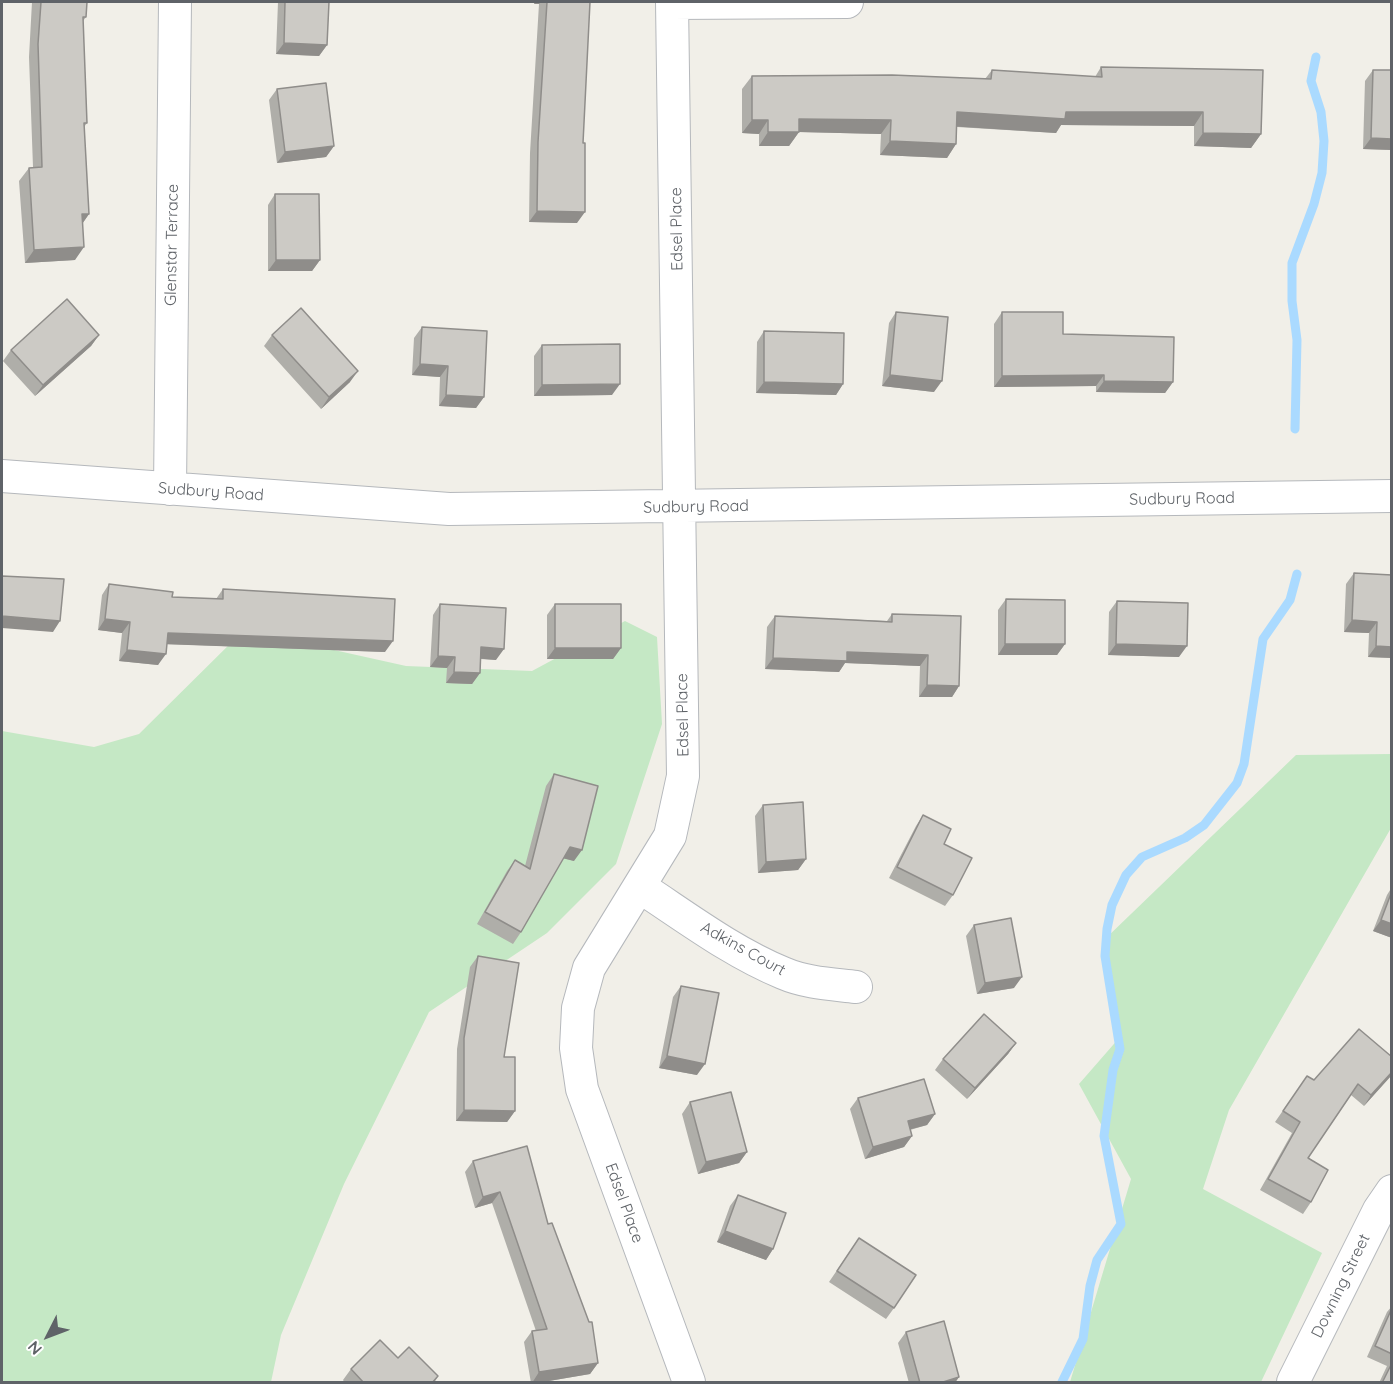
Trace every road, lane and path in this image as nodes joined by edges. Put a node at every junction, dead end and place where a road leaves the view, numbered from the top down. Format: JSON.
{"nodes":[{"id":1,"x":175,"y":2,"type":"edge"},
{"id":2,"x":672,"y":2,"type":"edge"},
{"id":3,"x":847,"y":2,"type":"edge"},
{"id":4,"x":2,"y":476,"type":"edge"},
{"id":5,"x":170,"y":489,"type":"junction"},
{"id":6,"x":1392,"y":496,"type":"edge"},
{"id":7,"x":681,"y":507,"type":"junction"},
{"id":8,"x":640,"y":887,"type":"junction"},
{"id":9,"x":856,"y":987,"type":"dead end"},
{"id":10,"x":1392,"y":1191,"type":"edge"},
{"id":11,"x":689,"y":1383,"type":"edge"},
{"id":12,"x":1293,"y":1383,"type":"edge"}],
"edges":[{"from":1,"to":5,"type":"street","name":"Glenstar Terrace"},
{"from":2,"to":3,"type":"street"},
{"from":2,"to":7,"type":"street","name":"Edsel Place"},
{"from":4,"to":5,"type":"street","name":"Sudbury Road"},
{"from":5,"to":7,"type":"street","name":"Sudbury Road"},
{"from":6,"to":7,"type":"street","name":"Sudbury Road"},
{"from":7,"to":8,"type":"street","name":"Edsel Place"},
{"from":8,"to":9,"type":"street","name":"Adkins Court"},
{"from":8,"to":11,"type":"street","name":"Edsel Place"},
{"from":10,"to":12,"type":"street","name":"Downing Street"}]}
